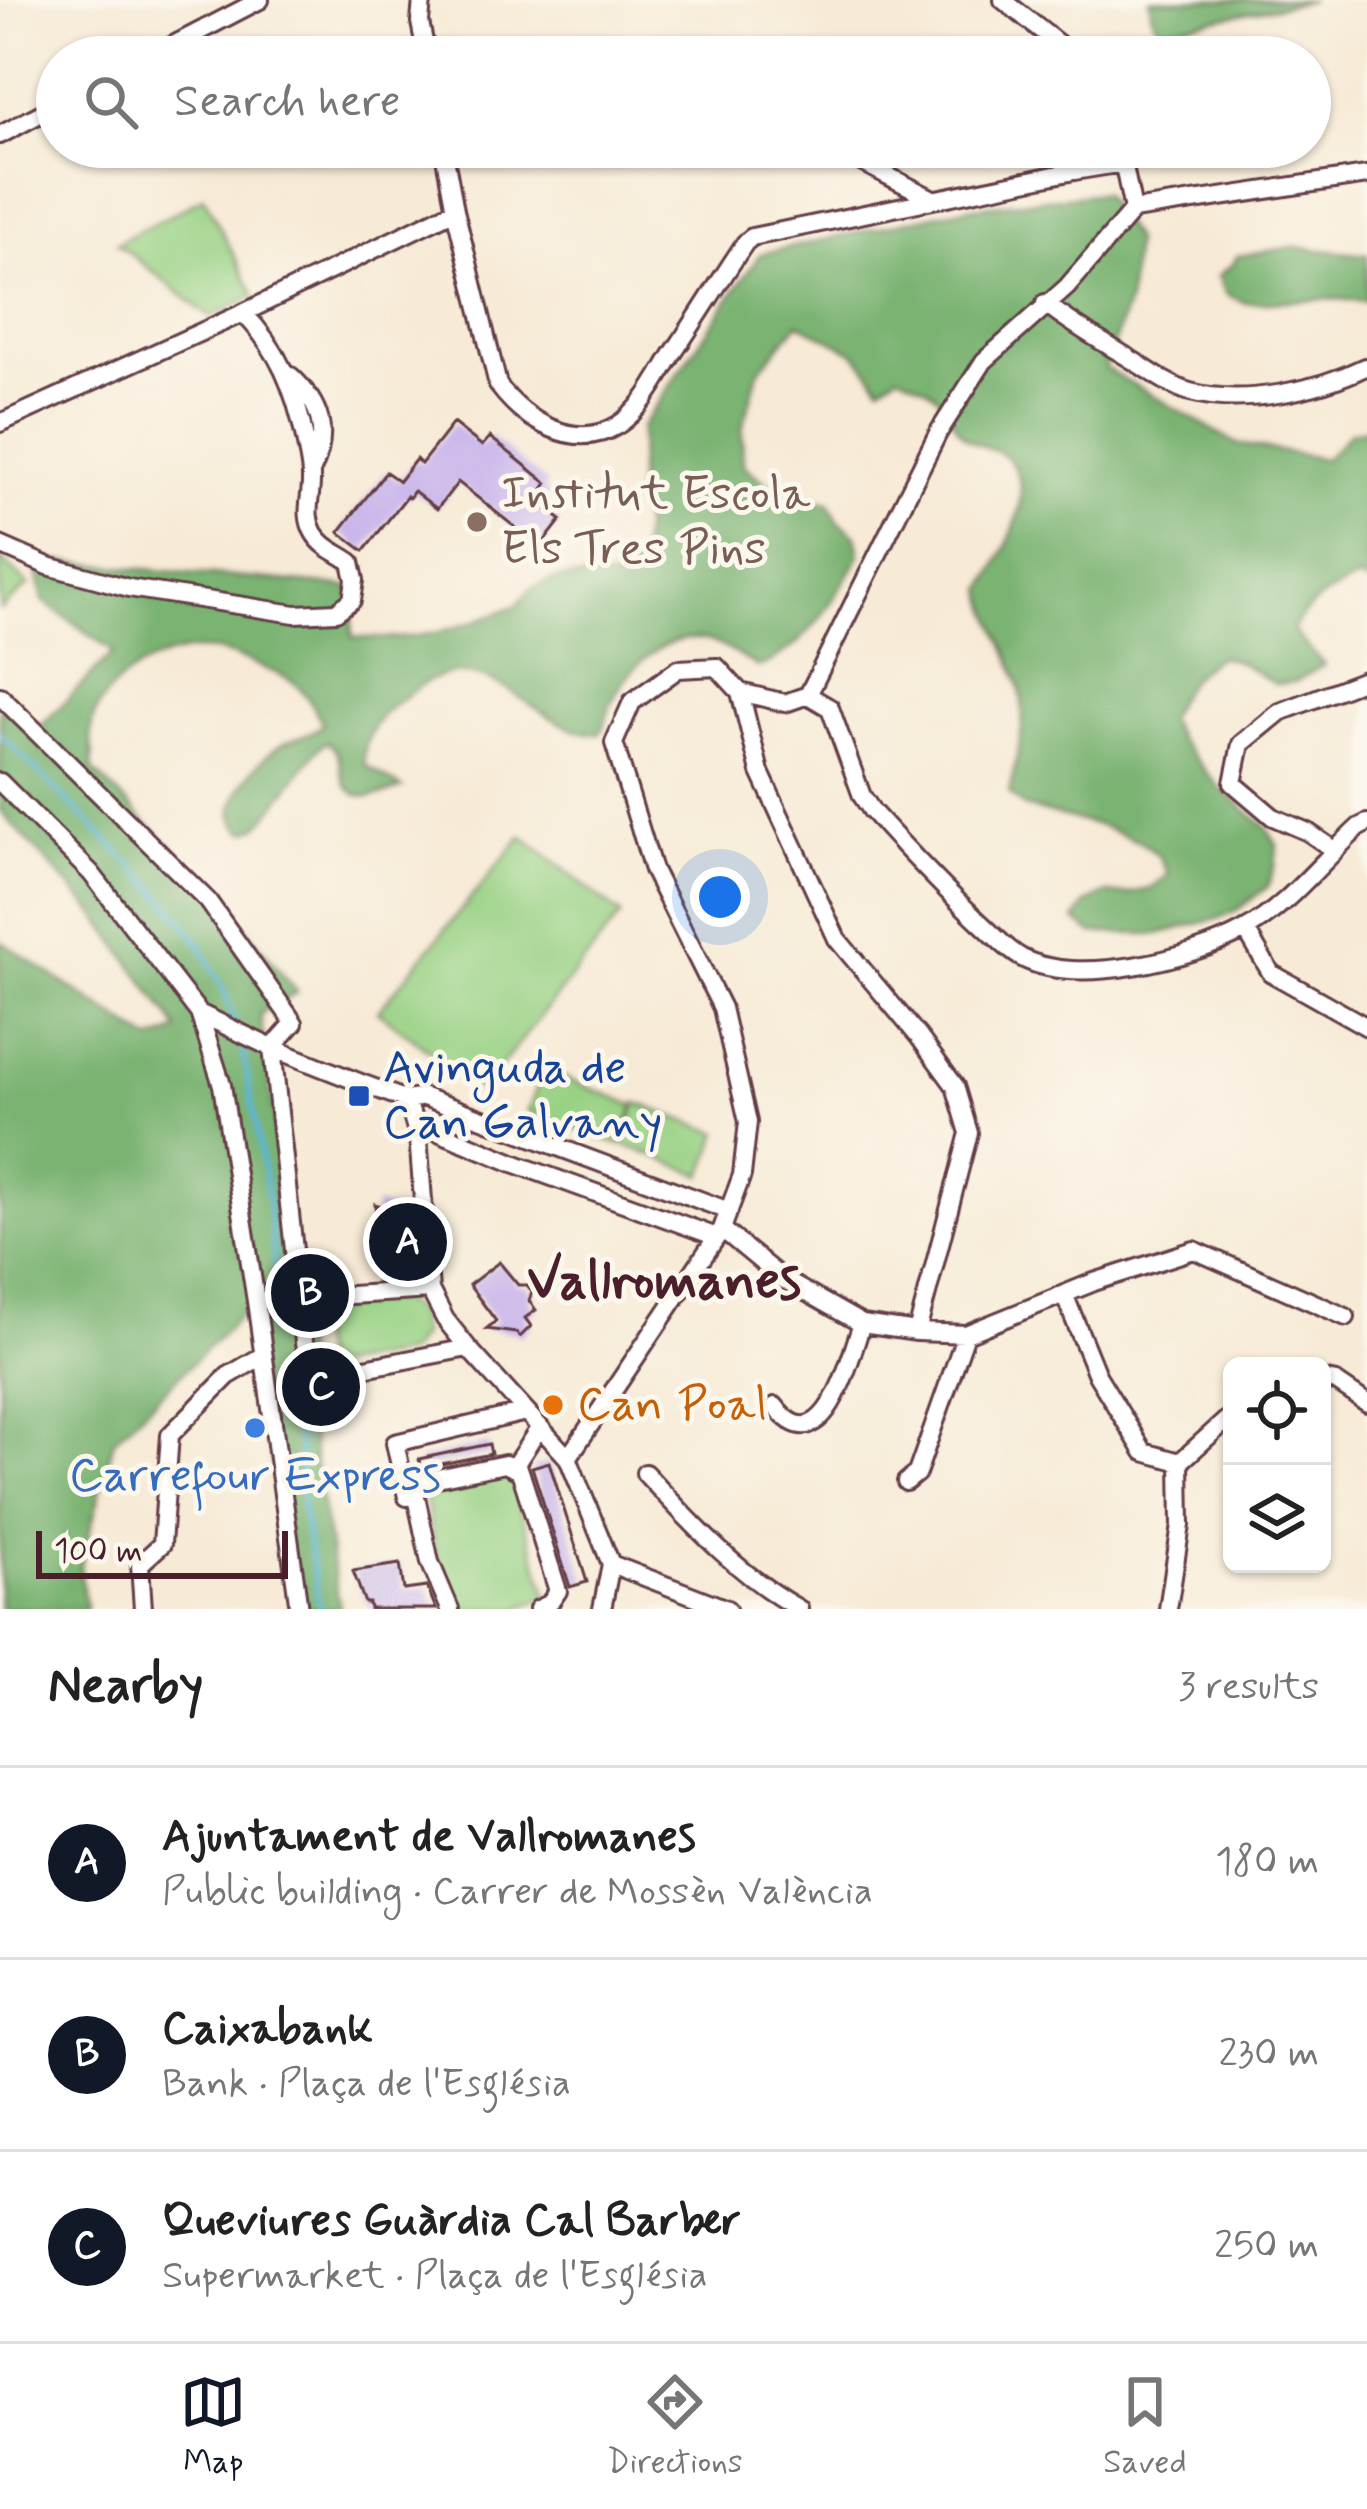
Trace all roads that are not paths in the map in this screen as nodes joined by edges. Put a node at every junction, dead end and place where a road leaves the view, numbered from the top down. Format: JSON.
{"nodes":[{"id":1,"x":260,"y":0,"type":"edge"},
{"id":2,"x":422,"y":0,"type":"edge"},
{"id":3,"x":1003,"y":0,"type":"edge"},
{"id":4,"x":191,"y":36,"type":"edge"},
{"id":5,"x":423,"y":36,"type":"edge"},
{"id":6,"x":1048,"y":36,"type":"edge"},
{"id":7,"x":36,"y":116,"type":"edge"},
{"id":8,"x":0,"y":135,"type":"edge"},
{"id":9,"x":447,"y":168,"type":"edge"},
{"id":10,"x":872,"y":168,"type":"edge"},
{"id":11,"x":1068,"y":168,"type":"edge"},
{"id":12,"x":1125,"y":168,"type":"edge"},
{"id":13,"x":1367,"y":175,"type":"edge"},
{"id":14,"x":934,"y":200,"type":"junction"},
{"id":15,"x":455,"y":210,"type":"junction"},
{"id":16,"x":1133,"y":210,"type":"junction"},
{"id":17,"x":1045,"y":303,"type":"junction"},
{"id":18,"x":242,"y":313,"type":"junction"},
{"id":19,"x":1365,"y":367,"type":"edge"},
{"id":20,"x":0,"y":423,"type":"edge"},
{"id":21,"x":0,"y":545,"type":"edge"},
{"id":22,"x":1367,"y":679,"type":"edge"},
{"id":23,"x":740,"y":692,"type":"junction"},
{"id":24,"x":808,"y":695,"type":"junction"},
{"id":25,"x":0,"y":696,"type":"edge"},
{"id":26,"x":0,"y":782,"type":"edge"},
{"id":27,"x":1367,"y":823,"type":"edge"},
{"id":28,"x":1334,"y":850,"type":"junction"},
{"id":29,"x":1246,"y":930,"type":"junction"},
{"id":30,"x":199,"y":1013,"type":"junction"},
{"id":31,"x":1367,"y":1027,"type":"edge"},
{"id":32,"x":272,"y":1048,"type":"junction"},
{"id":33,"x":407,"y":1100,"type":"junction"},
{"id":34,"x":414,"y":1123,"type":"junction"},
{"id":35,"x":729,"y":1210,"type":"junction"},
{"id":36,"x":719,"y":1233,"type":"junction"},
{"id":37,"x":430,"y":1290,"type":"junction"},
{"id":38,"x":1064,"y":1294,"type":"junction"},
{"id":39,"x":301,"y":1298,"type":"junction"},
{"id":40,"x":256,"y":1301,"type":"junction"},
{"id":41,"x":1346,"y":1317,"type":"dead end"},
{"id":42,"x":862,"y":1324,"type":"junction"},
{"id":43,"x":916,"y":1332,"type":"junction"},
{"id":44,"x":966,"y":1334,"type":"junction"},
{"id":45,"x":468,"y":1348,"type":"junction"},
{"id":46,"x":262,"y":1356,"type":"junction"},
{"id":47,"x":1331,"y":1381,"type":"edge"},
{"id":48,"x":1367,"y":1403,"type":"edge"},
{"id":49,"x":775,"y":1406,"type":"dead end"},
{"id":50,"x":526,"y":1412,"type":"junction"},
{"id":51,"x":1223,"y":1423,"type":"edge"},
{"id":52,"x":540,"y":1427,"type":"junction"},
{"id":53,"x":568,"y":1458,"type":"junction"},
{"id":54,"x":1180,"y":1462,"type":"junction"},
{"id":55,"x":513,"y":1468,"type":"junction"},
{"id":56,"x":645,"y":1473,"type":"dead end"},
{"id":57,"x":906,"y":1482,"type":"dead end"},
{"id":58,"x":407,"y":1498,"type":"dead end"},
{"id":59,"x":611,"y":1564,"type":"junction"},
{"id":60,"x":143,"y":1609,"type":"edge"},
{"id":61,"x":299,"y":1609,"type":"edge"},
{"id":62,"x":450,"y":1609,"type":"edge"},
{"id":63,"x":538,"y":1609,"type":"edge"},
{"id":64,"x":602,"y":1609,"type":"edge"},
{"id":65,"x":727,"y":1609,"type":"edge"},
{"id":66,"x":799,"y":1609,"type":"edge"},
{"id":67,"x":1168,"y":1609,"type":"edge"}],
"edges":[{"from":1,"to":4,"type":"street"},
{"from":2,"to":5,"type":"street"},
{"from":3,"to":6,"type":"street"},
{"from":7,"to":8,"type":"street"},
{"from":9,"to":15,"type":"street"},
{"from":10,"to":14,"type":"street"},
{"from":11,"to":14,"type":"street"},
{"from":12,"to":16,"type":"street"},
{"from":13,"to":16,"type":"street"},
{"from":14,"to":15,"type":"street"},
{"from":15,"to":18,"type":"street"},
{"from":16,"to":17,"type":"street"},
{"from":17,"to":19,"type":"street"},
{"from":17,"to":24,"type":"street"},
{"from":18,"to":20,"type":"street"},
{"from":18,"to":21,"type":"street"},
{"from":22,"to":28,"type":"street"},
{"from":23,"to":24,"type":"street"},
{"from":23,"to":35,"type":"street"},
{"from":23,"to":43,"type":"street"},
{"from":24,"to":29,"type":"street"},
{"from":25,"to":32,"type":"street"},
{"from":26,"to":30,"type":"street"},
{"from":27,"to":28,"type":"street"},
{"from":28,"to":29,"type":"street"},
{"from":29,"to":31,"type":"street"},
{"from":30,"to":32,"type":"street"},
{"from":30,"to":40,"type":"street"},
{"from":32,"to":33,"type":"street"},
{"from":32,"to":39,"type":"street"},
{"from":33,"to":34,"type":"street"},
{"from":33,"to":35,"type":"street"},
{"from":34,"to":36,"type":"street"},
{"from":34,"to":37,"type":"street"},
{"from":35,"to":36,"type":"street"},
{"from":36,"to":42,"type":"street"},
{"from":36,"to":53,"type":"street"},
{"from":37,"to":39,"type":"street"},
{"from":37,"to":45,"type":"street"},
{"from":38,"to":41,"type":"street"},
{"from":38,"to":44,"type":"street"},
{"from":38,"to":54,"type":"street"},
{"from":39,"to":40,"type":"street"},
{"from":39,"to":45,"type":"street"},
{"from":40,"to":46,"type":"street"},
{"from":42,"to":43,"type":"street"},
{"from":42,"to":49,"type":"street"},
{"from":43,"to":44,"type":"street"},
{"from":44,"to":57,"type":"street"},
{"from":45,"to":50,"type":"street"},
{"from":46,"to":60,"type":"street"},
{"from":46,"to":61,"type":"street"},
{"from":47,"to":48,"type":"street"},
{"from":50,"to":52,"type":"street"},
{"from":50,"to":58,"type":"street"},
{"from":51,"to":54,"type":"street"},
{"from":52,"to":53,"type":"street"},
{"from":52,"to":55,"type":"street"},
{"from":53,"to":59,"type":"street"},
{"from":54,"to":67,"type":"street"},
{"from":55,"to":62,"type":"street"},
{"from":55,"to":63,"type":"street"},
{"from":56,"to":66,"type":"street"},
{"from":59,"to":64,"type":"street"},
{"from":59,"to":65,"type":"street"}]}
